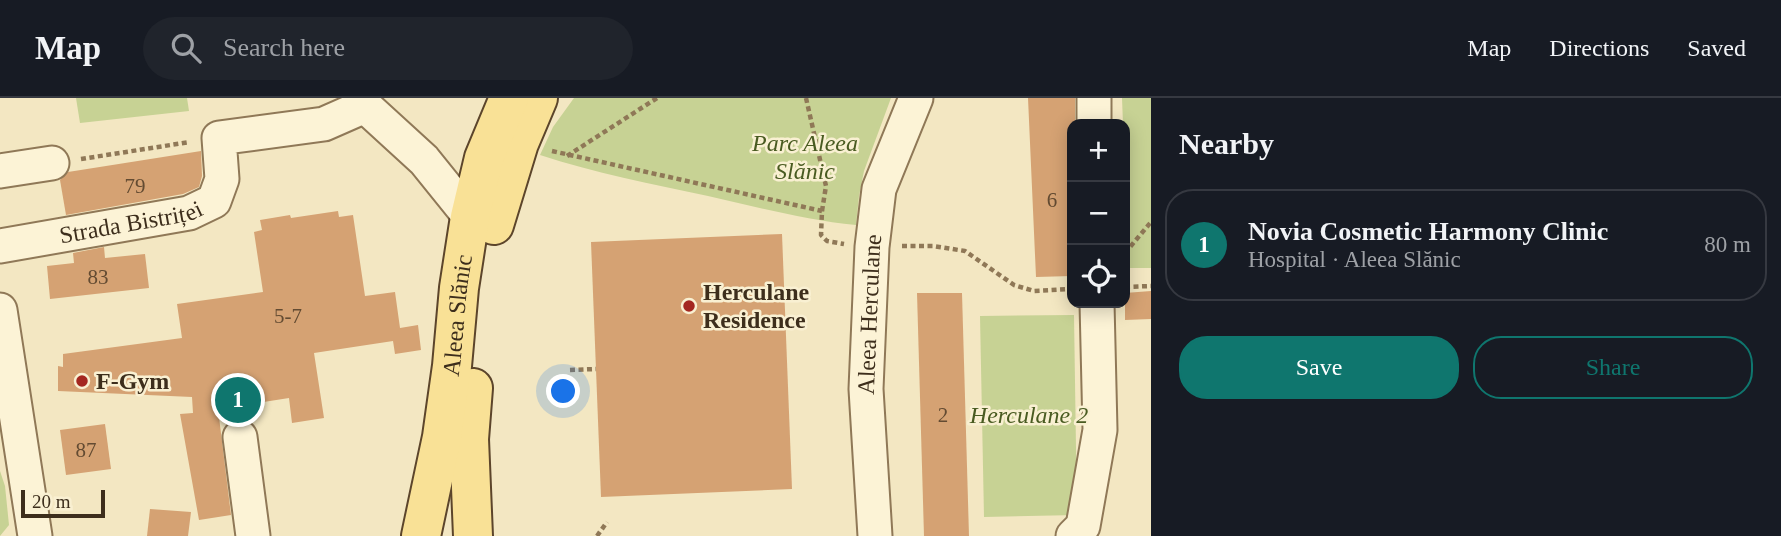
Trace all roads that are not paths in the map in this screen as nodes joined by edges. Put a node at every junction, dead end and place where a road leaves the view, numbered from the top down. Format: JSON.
{"nodes":[{"id":1,"x":509,"y":98,"type":"edge"},
{"id":2,"x":538,"y":98,"type":"edge"},
{"id":3,"x":916,"y":98,"type":"edge"},
{"id":4,"x":1094,"y":98,"type":"edge"},
{"id":5,"x":364,"y":102,"type":"edge"},
{"id":6,"x":1094,"y":119,"type":"edge"},
{"id":7,"x":52,"y":163,"type":"road end"},
{"id":8,"x":0,"y":171,"type":"edge"},
{"id":9,"x":470,"y":217,"type":"junction"},
{"id":10,"x":0,"y":246,"type":"edge"},
{"id":11,"x":1097,"y":308,"type":"edge"},
{"id":12,"x":0,"y":310,"type":"edge"},
{"id":13,"x":240,"y":436,"type":"dead end"},
{"id":14,"x":35,"y":536,"type":"edge"},
{"id":15,"x":253,"y":536,"type":"edge"},
{"id":16,"x":422,"y":536,"type":"edge"},
{"id":17,"x":473,"y":536,"type":"edge"},
{"id":18,"x":875,"y":536,"type":"edge"},
{"id":19,"x":1073,"y":536,"type":"edge"}],
"edges":[{"from":1,"to":9,"type":"main road","name":"Aleea Slănic"},
{"from":2,"to":17,"type":"main road","name":"Aleea Slănic"},
{"from":3,"to":18,"type":"street","name":"Aleea Herculane"},
{"from":4,"to":6,"type":"street"},
{"from":5,"to":9,"type":"street"},
{"from":5,"to":10,"type":"street","name":"Strada Bistriței"},
{"from":7,"to":8,"type":"street"},
{"from":9,"to":16,"type":"main road","name":"Aleea Slănic"},
{"from":11,"to":19,"type":"street"},
{"from":12,"to":14,"type":"street"},
{"from":13,"to":15,"type":"street"}]}
